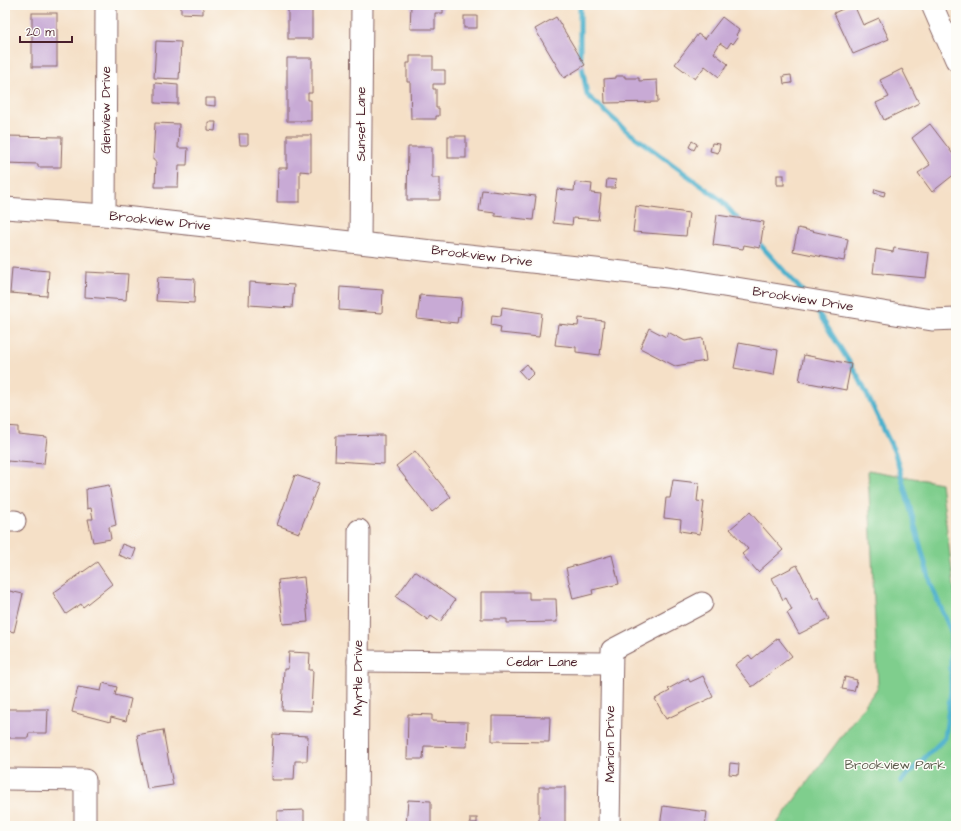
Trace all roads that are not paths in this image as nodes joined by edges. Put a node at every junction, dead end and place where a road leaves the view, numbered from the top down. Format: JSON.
{"nodes":[{"id":1,"x":106,"y":5,"type":"edge"},
{"id":2,"x":362,"y":5,"type":"edge"},
{"id":3,"x":932,"y":5,"type":"edge"},
{"id":4,"x":956,"y":60,"type":"edge"},
{"id":5,"x":5,"y":208,"type":"edge"},
{"id":6,"x":105,"y":215,"type":"junction"},
{"id":7,"x":360,"y":242,"type":"junction"},
{"id":8,"x":956,"y":320,"type":"edge"},
{"id":9,"x":358,"y":530,"type":"dead end"},
{"id":10,"x":702,"y":603,"type":"dead end"},
{"id":11,"x":358,"y":661,"type":"junction"},
{"id":12,"x":610,"y":663,"type":"junction"},
{"id":13,"x":5,"y":779,"type":"edge"},
{"id":14,"x":85,"y":826,"type":"edge"},
{"id":15,"x":357,"y":826,"type":"edge"},
{"id":16,"x":609,"y":826,"type":"edge"}],
"edges":[{"from":1,"to":6,"type":"street","name":"Glenview Drive"},
{"from":2,"to":7,"type":"street","name":"Sunset Lane"},
{"from":3,"to":4,"type":"street"},
{"from":5,"to":6,"type":"street","name":"Brookview Drive"},
{"from":6,"to":7,"type":"street","name":"Brookview Drive"},
{"from":7,"to":8,"type":"street","name":"Brookview Drive"},
{"from":9,"to":11,"type":"street","name":"Myrtle Drive"},
{"from":10,"to":12,"type":"street"},
{"from":11,"to":12,"type":"street","name":"Cedar Lane"},
{"from":11,"to":15,"type":"street","name":"Myrtle Drive"},
{"from":12,"to":16,"type":"street","name":"Marion Drive"},
{"from":13,"to":14,"type":"street"}]}
